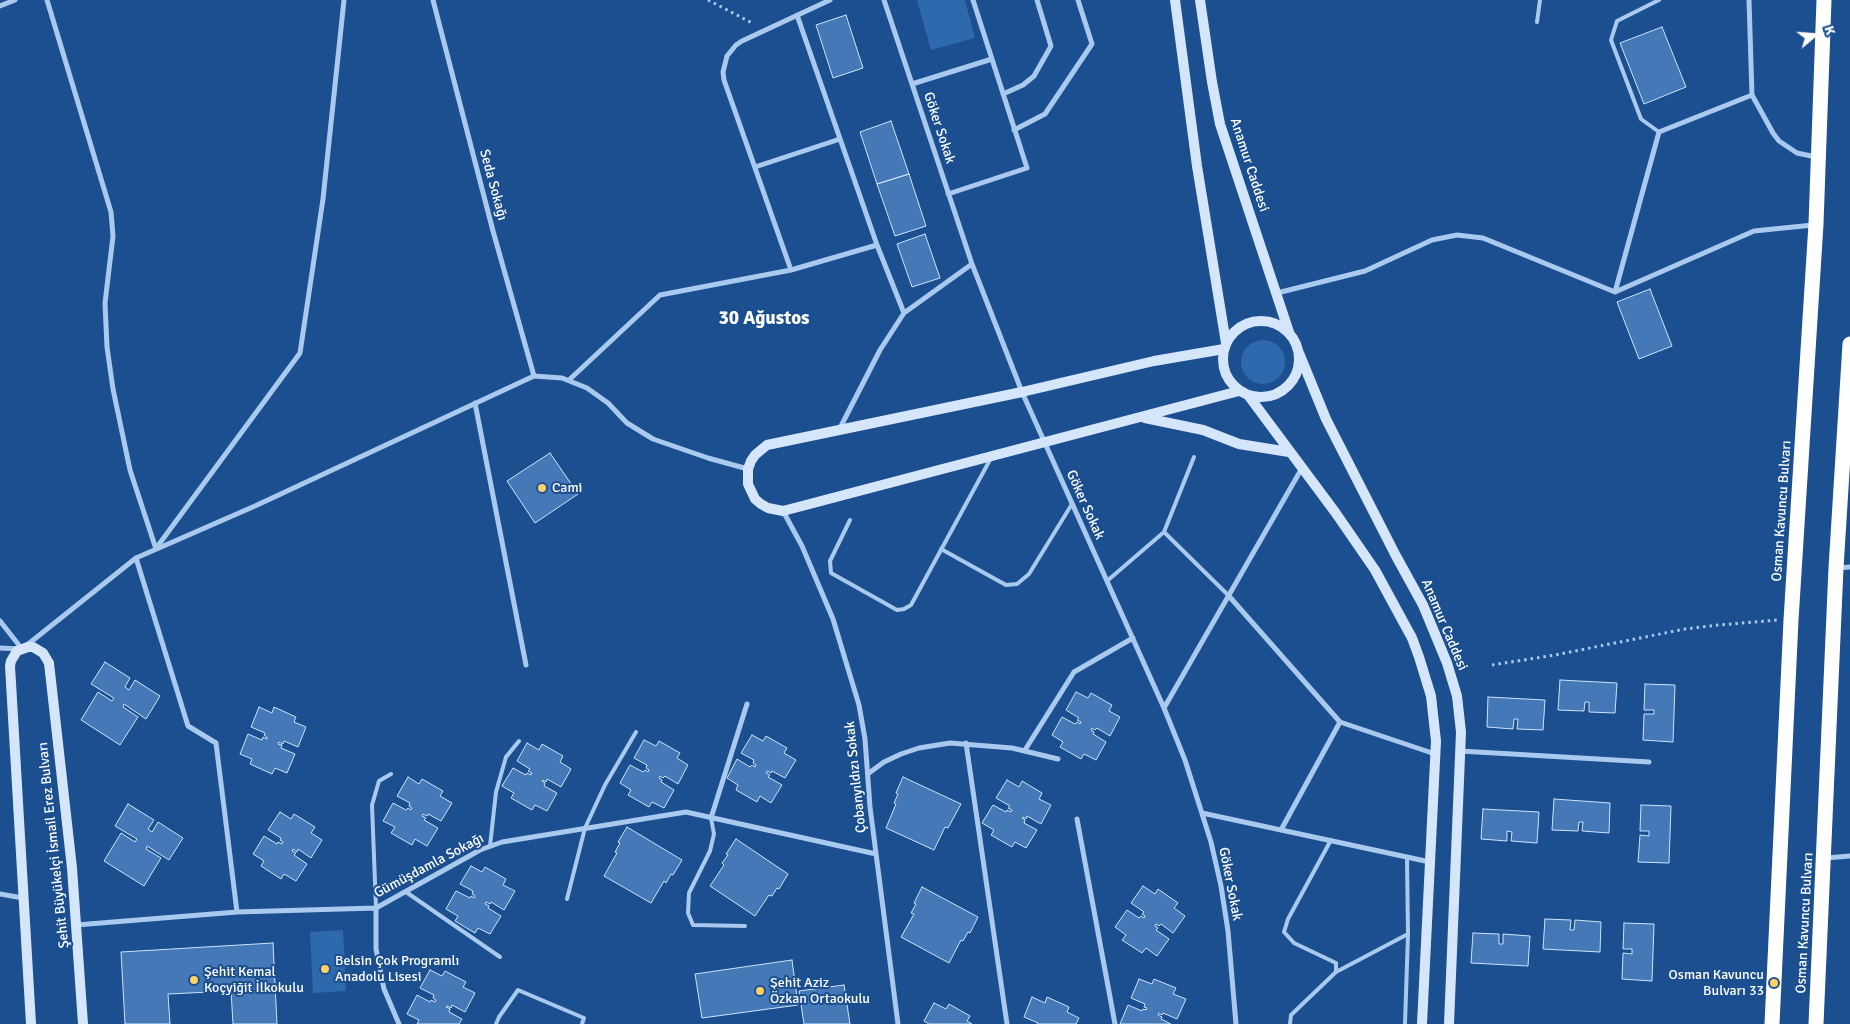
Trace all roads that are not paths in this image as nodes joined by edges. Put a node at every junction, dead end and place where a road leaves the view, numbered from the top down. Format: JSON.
{"nodes":[{"id":1,"x":15,"y":0,"type":"edge"},
{"id":2,"x":47,"y":0,"type":"edge"},
{"id":3,"x":344,"y":0,"type":"edge"},
{"id":4,"x":433,"y":0,"type":"edge"},
{"id":5,"x":830,"y":0,"type":"edge"},
{"id":6,"x":884,"y":0,"type":"edge"},
{"id":7,"x":973,"y":0,"type":"edge"},
{"id":8,"x":1037,"y":0,"type":"edge"},
{"id":9,"x":1078,"y":0,"type":"edge"},
{"id":10,"x":1175,"y":0,"type":"edge"},
{"id":11,"x":1200,"y":0,"type":"edge"},
{"id":12,"x":1540,"y":0,"type":"edge"},
{"id":13,"x":1659,"y":0,"type":"edge"},
{"id":14,"x":1749,"y":0,"type":"edge"},
{"id":15,"x":1824,"y":0,"type":"edge"},
{"id":16,"x":0,"y":6,"type":"edge"},
{"id":17,"x":797,"y":16,"type":"junction"},
{"id":18,"x":1537,"y":22,"type":"dead end"},
{"id":19,"x":992,"y":59,"type":"junction"},
{"id":20,"x":912,"y":84,"type":"junction"},
{"id":21,"x":1003,"y":94,"type":"junction"},
{"id":22,"x":1752,"y":95,"type":"junction"},
{"id":23,"x":1014,"y":130,"type":"junction"},
{"id":24,"x":1659,"y":132,"type":"junction"},
{"id":25,"x":840,"y":139,"type":"junction"},
{"id":26,"x":1819,"y":158,"type":"junction"},
{"id":27,"x":755,"y":167,"type":"junction"},
{"id":28,"x":948,"y":194,"type":"junction"},
{"id":29,"x":1816,"y":224,"type":"junction"},
{"id":30,"x":877,"y":245,"type":"junction"},
{"id":31,"x":972,"y":264,"type":"junction"},
{"id":32,"x":791,"y":270,"type":"junction"},
{"id":33,"x":1616,"y":292,"type":"junction"},
{"id":34,"x":1277,"y":293,"type":"junction"},
{"id":35,"x":904,"y":313,"type":"junction"},
{"id":36,"x":1290,"y":335,"type":"junction"},
{"id":37,"x":1850,"y":344,"type":"edge"},
{"id":38,"x":1225,"y":346,"type":"junction"},
{"id":39,"x":1299,"y":353,"type":"junction"},
{"id":40,"x":534,"y":376,"type":"junction"},
{"id":41,"x":569,"y":380,"type":"junction"},
{"id":42,"x":1022,"y":392,"type":"junction"},
{"id":43,"x":1244,"y":393,"type":"junction"},
{"id":44,"x":475,"y":403,"type":"junction"},
{"id":45,"x":1139,"y":417,"type":"junction"},
{"id":46,"x":839,"y":431,"type":"junction"},
{"id":47,"x":1044,"y":442,"type":"junction"},
{"id":48,"x":1289,"y":452,"type":"junction"},
{"id":49,"x":993,"y":456,"type":"junction"},
{"id":50,"x":1194,"y":457,"type":"dead end"},
{"id":51,"x":1302,"y":468,"type":"junction"},
{"id":52,"x":748,"y":469,"type":"junction"},
{"id":53,"x":1845,"y":501,"type":"edge"},
{"id":54,"x":1072,"y":504,"type":"junction"},
{"id":55,"x":784,"y":511,"type":"junction"},
{"id":56,"x":850,"y":520,"type":"dead end"},
{"id":57,"x":1164,"y":532,"type":"junction"},
{"id":58,"x":156,"y":549,"type":"junction"},
{"id":59,"x":940,"y":549,"type":"junction"},
{"id":60,"x":136,"y":558,"type":"junction"},
{"id":61,"x":1843,"y":568,"type":"edge"},
{"id":62,"x":1107,"y":581,"type":"junction"},
{"id":63,"x":1228,"y":595,"type":"junction"},
{"id":64,"x":0,"y":621,"type":"edge"},
{"id":65,"x":1133,"y":638,"type":"junction"},
{"id":66,"x":0,"y":648,"type":"edge"},
{"id":67,"x":22,"y":649,"type":"junction"},
{"id":68,"x":526,"y":665,"type":"dead end"},
{"id":69,"x":747,"y":704,"type":"dead end"},
{"id":70,"x":1164,"y":708,"type":"junction"},
{"id":71,"x":1340,"y":722,"type":"junction"},
{"id":72,"x":636,"y":732,"type":"dead end"},
{"id":73,"x":519,"y":741,"type":"dead end"},
{"id":74,"x":966,"y":743,"type":"junction"},
{"id":75,"x":1025,"y":750,"type":"junction"},
{"id":76,"x":1460,"y":751,"type":"junction"},
{"id":77,"x":1435,"y":754,"type":"junction"},
{"id":78,"x":1058,"y":759,"type":"dead end"},
{"id":79,"x":1649,"y":762,"type":"dead end"},
{"id":80,"x":869,"y":773,"type":"junction"},
{"id":81,"x":391,"y":774,"type":"dead end"},
{"id":82,"x":1202,"y":812,"type":"junction"},
{"id":83,"x":711,"y":818,"type":"junction"},
{"id":84,"x":1077,"y":819,"type":"dead end"},
{"id":85,"x":585,"y":828,"type":"junction"},
{"id":86,"x":1281,"y":830,"type":"junction"},
{"id":87,"x":1331,"y":840,"type":"junction"},
{"id":88,"x":490,"y":846,"type":"junction"},
{"id":89,"x":876,"y":854,"type":"junction"},
{"id":90,"x":1850,"y":856,"type":"edge"},
{"id":91,"x":1407,"y":857,"type":"junction"},
{"id":92,"x":1824,"y":858,"type":"junction"},
{"id":93,"x":1430,"y":862,"type":"junction"},
{"id":94,"x":406,"y":892,"type":"junction"},
{"id":95,"x":0,"y":894,"type":"edge"},
{"id":96,"x":23,"y":898,"type":"junction"},
{"id":97,"x":567,"y":899,"type":"dead end"},
{"id":98,"x":376,"y":908,"type":"junction"},
{"id":99,"x":237,"y":912,"type":"junction"},
{"id":100,"x":76,"y":926,"type":"junction"},
{"id":101,"x":745,"y":926,"type":"dead end"},
{"id":102,"x":1408,"y":934,"type":"junction"},
{"id":103,"x":500,"y":957,"type":"dead end"},
{"id":104,"x":1336,"y":972,"type":"junction"},
{"id":105,"x":31,"y":1024,"type":"edge"},
{"id":106,"x":83,"y":1024,"type":"edge"},
{"id":107,"x":399,"y":1024,"type":"edge"},
{"id":108,"x":496,"y":1024,"type":"edge"},
{"id":109,"x":582,"y":1024,"type":"edge"},
{"id":110,"x":898,"y":1024,"type":"edge"},
{"id":111,"x":1007,"y":1024,"type":"edge"},
{"id":112,"x":1115,"y":1024,"type":"edge"},
{"id":113,"x":1236,"y":1024,"type":"edge"},
{"id":114,"x":1290,"y":1024,"type":"edge"},
{"id":115,"x":1405,"y":1024,"type":"edge"},
{"id":116,"x":1422,"y":1024,"type":"edge"},
{"id":117,"x":1449,"y":1024,"type":"edge"},
{"id":118,"x":1772,"y":1024,"type":"edge"},
{"id":119,"x":1816,"y":1024,"type":"edge"}],
"edges":[{"from":1,"to":16,"type":"street"},
{"from":2,"to":58,"type":"street"},
{"from":3,"to":58,"type":"street"},
{"from":4,"to":40,"type":"street","name":"Seda Sokağı"},
{"from":5,"to":17,"type":"street"},
{"from":6,"to":20,"type":"street","name":"Göker Sokak"},
{"from":7,"to":19,"type":"street"},
{"from":8,"to":21,"type":"street"},
{"from":9,"to":23,"type":"street"},
{"from":10,"to":38,"type":"street"},
{"from":11,"to":34,"type":"street","name":"Anamur Caddesi"},
{"from":12,"to":18,"type":"lane"},
{"from":13,"to":24,"type":"lane"},
{"from":14,"to":22,"type":"street"},
{"from":15,"to":26,"type":"highway","name":"Osman Kavuncu Bulvarı"},
{"from":17,"to":25,"type":"street"},
{"from":17,"to":27,"type":"street"},
{"from":19,"to":20,"type":"street"},
{"from":19,"to":21,"type":"street"},
{"from":20,"to":28,"type":"street","name":"Göker Sokak"},
{"from":21,"to":23,"type":"street"},
{"from":22,"to":24,"type":"street"},
{"from":22,"to":26,"type":"street"},
{"from":23,"to":28,"type":"street"},
{"from":24,"to":33,"type":"street"},
{"from":25,"to":27,"type":"street"},
{"from":25,"to":30,"type":"street"},
{"from":26,"to":29,"type":"highway","name":"Osman Kavuncu Bulvarı"},
{"from":27,"to":32,"type":"street"},
{"from":28,"to":31,"type":"street","name":"Göker Sokak"},
{"from":29,"to":33,"type":"street"},
{"from":29,"to":118,"type":"highway","name":"Osman Kavuncu Bulvarı"},
{"from":30,"to":32,"type":"street"},
{"from":30,"to":35,"type":"street"},
{"from":31,"to":35,"type":"street"},
{"from":31,"to":42,"type":"street","name":"Göker Sokak"},
{"from":32,"to":41,"type":"street"},
{"from":33,"to":34,"type":"street"},
{"from":34,"to":36,"type":"street","name":"Anamur Caddesi"},
{"from":35,"to":46,"type":"street"},
{"from":36,"to":38,"type":"street"},
{"from":36,"to":39,"type":"street"},
{"from":37,"to":53,"type":"highway","name":"Osman Kavuncu Bulvarı"},
{"from":38,"to":42,"type":"street"},
{"from":38,"to":43,"type":"street"},
{"from":39,"to":43,"type":"street"},
{"from":39,"to":76,"type":"street","name":"Anamur Caddesi"},
{"from":40,"to":41,"type":"street"},
{"from":40,"to":44,"type":"street"},
{"from":41,"to":52,"type":"street"},
{"from":42,"to":46,"type":"street"},
{"from":42,"to":47,"type":"street","name":"Göker Sokak"},
{"from":43,"to":45,"type":"street"},
{"from":43,"to":48,"type":"street"},
{"from":44,"to":58,"type":"street"},
{"from":44,"to":68,"type":"street"},
{"from":45,"to":47,"type":"street"},
{"from":45,"to":48,"type":"street"},
{"from":46,"to":52,"type":"street"},
{"from":47,"to":49,"type":"street"},
{"from":47,"to":54,"type":"street","name":"Göker Sokak"},
{"from":48,"to":51,"type":"street"},
{"from":49,"to":55,"type":"street"},
{"from":49,"to":59,"type":"lane"},
{"from":50,"to":57,"type":"lane"},
{"from":51,"to":63,"type":"street"},
{"from":51,"to":77,"type":"street"},
{"from":52,"to":55,"type":"street"},
{"from":53,"to":61,"type":"highway","name":"Osman Kavuncu Bulvarı"},
{"from":54,"to":59,"type":"lane"},
{"from":54,"to":62,"type":"street","name":"Göker Sokak"},
{"from":55,"to":80,"type":"street","name":"Çobanyıldızı Sokak"},
{"from":56,"to":59,"type":"lane"},
{"from":57,"to":62,"type":"lane"},
{"from":57,"to":63,"type":"lane"},
{"from":58,"to":60,"type":"street"},
{"from":60,"to":67,"type":"street"},
{"from":60,"to":99,"type":"street"},
{"from":61,"to":92,"type":"highway","name":"Osman Kavuncu Bulvarı"},
{"from":62,"to":65,"type":"street","name":"Göker Sokak"},
{"from":63,"to":70,"type":"street"},
{"from":63,"to":71,"type":"street"},
{"from":64,"to":67,"type":"street"},
{"from":65,"to":70,"type":"street","name":"Göker Sokak"},
{"from":65,"to":75,"type":"street"},
{"from":66,"to":67,"type":"street"},
{"from":67,"to":96,"type":"street"},
{"from":67,"to":100,"type":"street","name":"Şehit Büyükelçi İsmail Erez Bulvarı"},
{"from":69,"to":83,"type":"street"},
{"from":70,"to":82,"type":"street","name":"Göker Sokak"},
{"from":71,"to":77,"type":"street"},
{"from":71,"to":86,"type":"street"},
{"from":72,"to":85,"type":"lane"},
{"from":73,"to":88,"type":"lane"},
{"from":74,"to":75,"type":"street"},
{"from":74,"to":80,"type":"street"},
{"from":74,"to":111,"type":"street"},
{"from":75,"to":78,"type":"street"},
{"from":76,"to":79,"type":"street"},
{"from":76,"to":117,"type":"street","name":"Anamur Caddesi"},
{"from":77,"to":93,"type":"street"},
{"from":80,"to":89,"type":"street","name":"Çobanyıldızı Sokak"},
{"from":81,"to":98,"type":"lane"},
{"from":82,"to":86,"type":"street"},
{"from":82,"to":113,"type":"street","name":"Göker Sokak"},
{"from":83,"to":85,"type":"street","name":"Gümüşdamla Sokağı"},
{"from":83,"to":89,"type":"street","name":"Gümüşdamla Sokağı"},
{"from":83,"to":101,"type":"lane"},
{"from":84,"to":112,"type":"street"},
{"from":85,"to":88,"type":"street","name":"Gümüşdamla Sokağı"},
{"from":85,"to":97,"type":"lane"},
{"from":86,"to":87,"type":"street"},
{"from":87,"to":91,"type":"street"},
{"from":87,"to":104,"type":"lane"},
{"from":88,"to":94,"type":"street","name":"Gümüşdamla Sokağı"},
{"from":89,"to":110,"type":"street","name":"Çobanyıldızı Sokak"},
{"from":90,"to":92,"type":"street"},
{"from":91,"to":93,"type":"street"},
{"from":91,"to":102,"type":"lane"},
{"from":92,"to":119,"type":"highway","name":"Osman Kavuncu Bulvarı"},
{"from":93,"to":116,"type":"street"},
{"from":94,"to":98,"type":"street","name":"Gümüşdamla Sokağı"},
{"from":94,"to":103,"type":"lane"},
{"from":95,"to":96,"type":"street"},
{"from":96,"to":105,"type":"street"},
{"from":98,"to":99,"type":"street","name":"Gümüşdamla Sokağı"},
{"from":98,"to":107,"type":"street"},
{"from":99,"to":100,"type":"street","name":"Gümüşdamla Sokağı"},
{"from":100,"to":106,"type":"street","name":"Şehit Büyükelçi İsmail Erez Bulvarı"},
{"from":102,"to":104,"type":"lane"},
{"from":102,"to":115,"type":"lane"},
{"from":104,"to":114,"type":"lane"},
{"from":108,"to":109,"type":"lane"}]}
